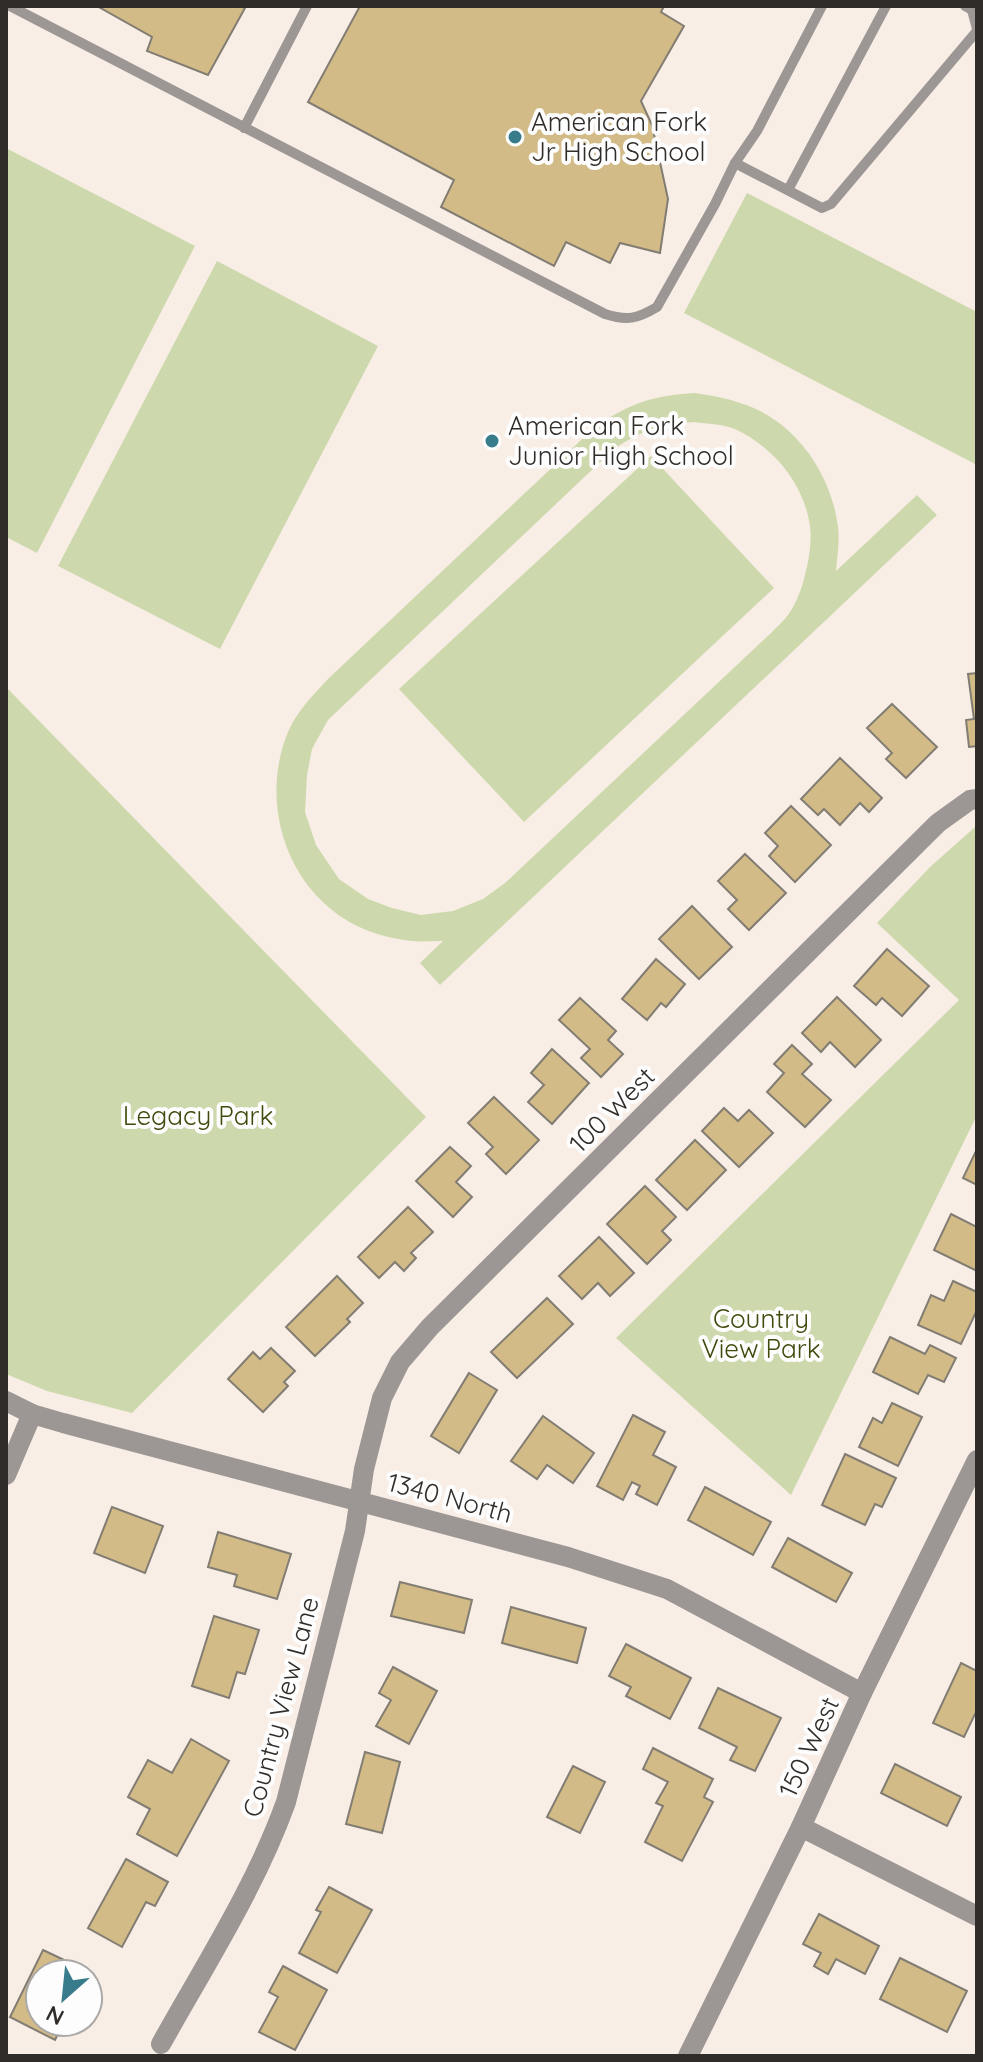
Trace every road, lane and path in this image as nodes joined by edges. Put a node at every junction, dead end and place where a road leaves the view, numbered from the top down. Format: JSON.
{"nodes":[{"id":1,"x":10,"y":6,"type":"edge"},
{"id":2,"x":307,"y":6,"type":"edge"},
{"id":3,"x":822,"y":6,"type":"edge"},
{"id":4,"x":886,"y":6,"type":"edge"},
{"id":5,"x":965,"y":6,"type":"edge"},
{"id":6,"x":977,"y":30,"type":"edge"},
{"id":7,"x":244,"y":128,"type":"junction"},
{"id":8,"x":735,"y":163,"type":"junction"},
{"id":9,"x":788,"y":190,"type":"junction"},
{"id":10,"x":973,"y":799,"type":"edge"},
{"id":11,"x":6,"y":1401,"type":"edge"},
{"id":12,"x":32,"y":1414,"type":"junction"},
{"id":13,"x":977,"y":1460,"type":"edge"},
{"id":14,"x":6,"y":1475,"type":"edge"},
{"id":15,"x":359,"y":1501,"type":"junction"},
{"id":16,"x":862,"y":1693,"type":"junction"},
{"id":17,"x":801,"y":1827,"type":"junction"},
{"id":18,"x":977,"y":1916,"type":"edge"},
{"id":19,"x":161,"y":2044,"type":"dead end"},
{"id":20,"x":688,"y":2056,"type":"edge"}],
"edges":[{"from":1,"to":7,"type":"lane"},
{"from":2,"to":7,"type":"lane"},
{"from":3,"to":8,"type":"lane"},
{"from":4,"to":9,"type":"lane"},
{"from":5,"to":6,"type":"lane"},
{"from":6,"to":9,"type":"lane"},
{"from":7,"to":8,"type":"lane"},
{"from":8,"to":9,"type":"lane"},
{"from":10,"to":15,"type":"street","name":"100 West"},
{"from":11,"to":12,"type":"street","name":"1340 North"},
{"from":12,"to":14,"type":"street"},
{"from":12,"to":15,"type":"street","name":"1340 North"},
{"from":13,"to":16,"type":"street","name":"150 West"},
{"from":15,"to":16,"type":"street","name":"1340 North"},
{"from":15,"to":19,"type":"street","name":"Country View Lane"},
{"from":16,"to":17,"type":"street","name":"150 West"},
{"from":17,"to":18,"type":"street"},
{"from":17,"to":20,"type":"street","name":"150 West"}]}
